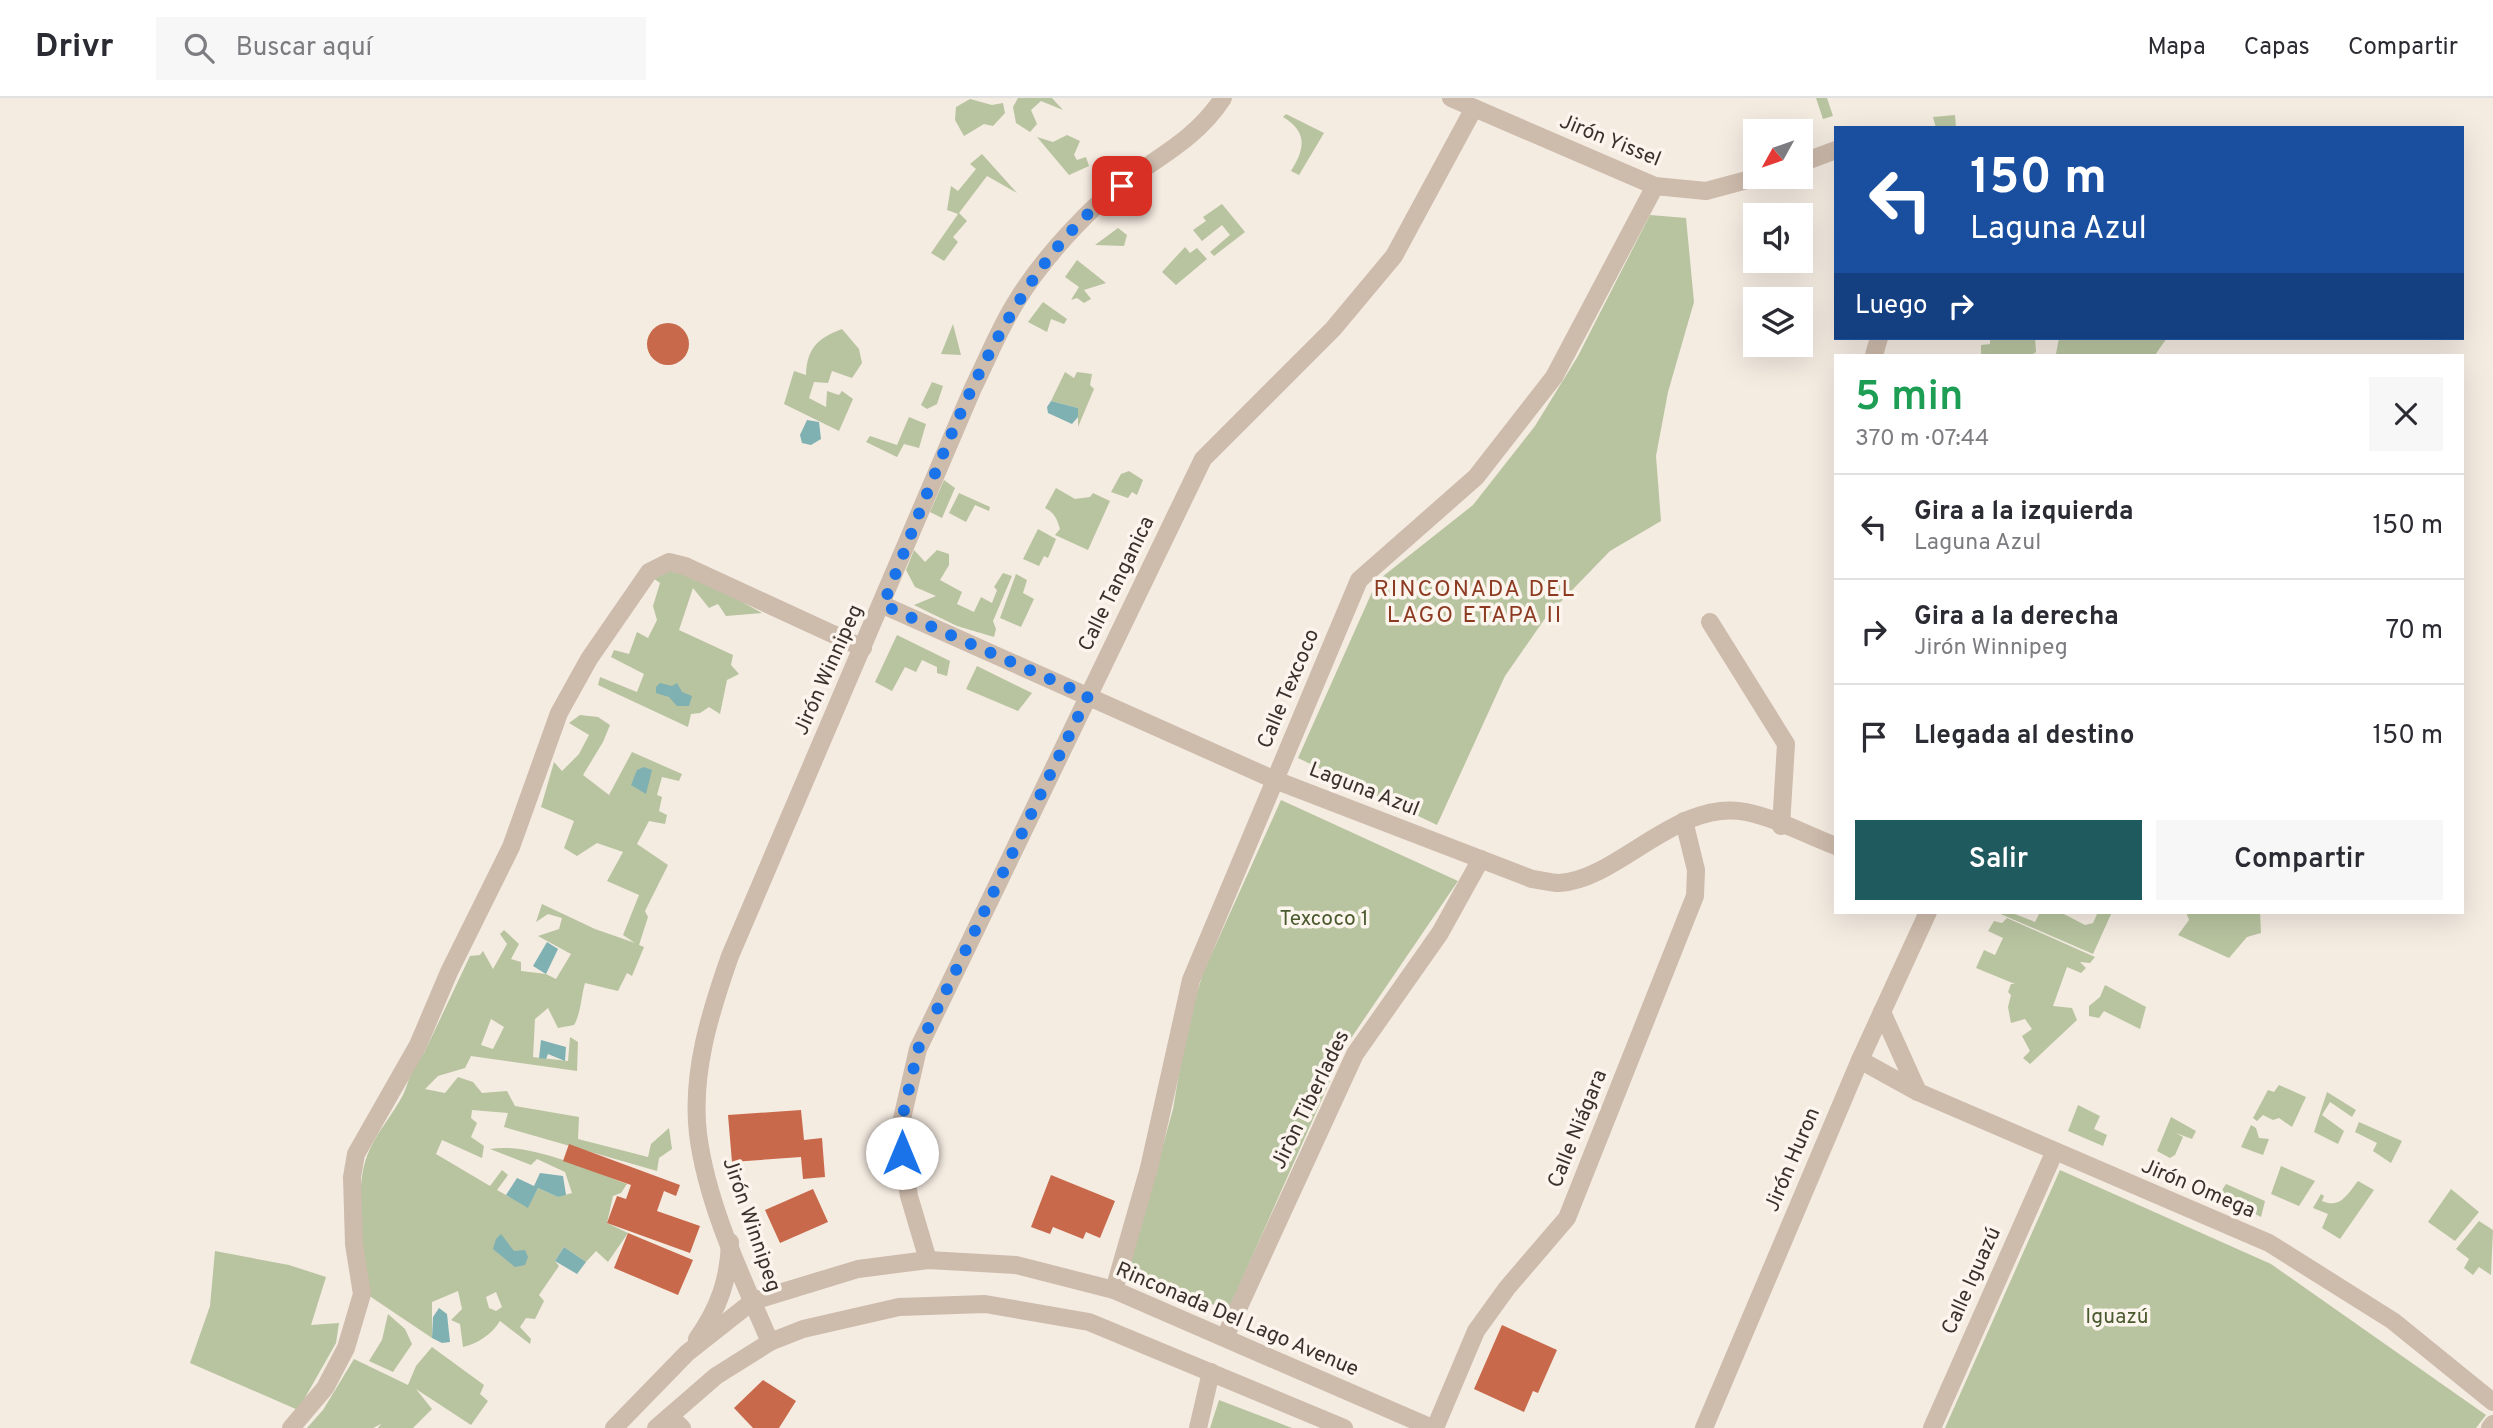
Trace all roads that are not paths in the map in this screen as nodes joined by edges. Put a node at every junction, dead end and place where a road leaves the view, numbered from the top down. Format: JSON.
{"nodes":[{"id":1,"x":1223,"y":98,"type":"edge"},
{"id":2,"x":1451,"y":98,"type":"edge"},
{"id":3,"x":1474,"y":108,"type":"junction"},
{"id":4,"x":1834,"y":151,"type":"edge"},
{"id":5,"x":1813,"y":159,"type":"edge"},
{"id":6,"x":1743,"y":181,"type":"edge"},
{"id":7,"x":1654,"y":186,"type":"junction"},
{"id":8,"x":883,"y":605,"type":"junction"},
{"id":9,"x":1710,"y":622,"type":"dead end"},
{"id":10,"x":863,"y":648,"type":"junction"},
{"id":11,"x":1088,"y":696,"type":"junction"},
{"id":12,"x":1275,"y":780,"type":"junction"},
{"id":13,"x":1684,"y":821,"type":"junction"},
{"id":14,"x":1781,"y":825,"type":"junction"},
{"id":15,"x":1834,"y":845,"type":"edge"},
{"id":16,"x":1481,"y":859,"type":"junction"},
{"id":17,"x":1927,"y":914,"type":"edge"},
{"id":18,"x":1882,"y":1012,"type":"junction"},
{"id":19,"x":1860,"y":1060,"type":"junction"},
{"id":20,"x":1918,"y":1092,"type":"junction"},
{"id":21,"x":2054,"y":1153,"type":"junction"},
{"id":22,"x":730,"y":1242,"type":"junction"},
{"id":23,"x":928,"y":1260,"type":"junction"},
{"id":24,"x":1114,"y":1290,"type":"junction"},
{"id":25,"x":753,"y":1301,"type":"junction"},
{"id":26,"x":1225,"y":1337,"type":"junction"},
{"id":27,"x":770,"y":1342,"type":"junction"},
{"id":28,"x":687,"y":1353,"type":"junction"},
{"id":29,"x":1212,"y":1372,"type":"junction"},
{"id":30,"x":2493,"y":1402,"type":"edge"},
{"id":31,"x":669,"y":1424,"type":"edge"},
{"id":32,"x":291,"y":1428,"type":"edge"},
{"id":33,"x":614,"y":1428,"type":"edge"},
{"id":34,"x":1198,"y":1428,"type":"edge"},
{"id":35,"x":1344,"y":1428,"type":"edge"},
{"id":36,"x":1434,"y":1428,"type":"edge"},
{"id":37,"x":1703,"y":1428,"type":"edge"},
{"id":38,"x":1932,"y":1428,"type":"edge"}],
"edges":[{"from":1,"to":8,"type":"street","name":"Jirón Winnipeg"},
{"from":2,"to":3,"type":"street","name":"Jirón Yissel"},
{"from":3,"to":7,"type":"street","name":"Jirón Yissel"},
{"from":3,"to":11,"type":"street","name":"Calle Tanganica"},
{"from":4,"to":5,"type":"street"},
{"from":6,"to":7,"type":"street","name":"Jirón Yissel"},
{"from":7,"to":12,"type":"street","name":"Calle Texcoco"},
{"from":8,"to":10,"type":"street","name":"Jirón Winnipeg"},
{"from":8,"to":11,"type":"street","name":"Laguna Azul"},
{"from":9,"to":14,"type":"street"},
{"from":10,"to":22,"type":"street","name":"Jirón Winnipeg"},
{"from":10,"to":32,"type":"street"},
{"from":11,"to":12,"type":"street","name":"Laguna Azul"},
{"from":11,"to":23,"type":"street","name":"Calle Tanganica"},
{"from":12,"to":16,"type":"street","name":"Laguna Azul"},
{"from":12,"to":24,"type":"street","name":"Calle Texcoco"},
{"from":13,"to":14,"type":"street","name":"Laguna Azul"},
{"from":13,"to":16,"type":"street","name":"Laguna Azul"},
{"from":13,"to":36,"type":"street","name":"Calle Niágara"},
{"from":14,"to":15,"type":"street","name":"Laguna Azul"},
{"from":16,"to":26,"type":"street","name":"Jiròn Tiberlades"},
{"from":17,"to":18,"type":"street","name":"Jirón Huron"},
{"from":18,"to":19,"type":"street","name":"Jirón Huron"},
{"from":18,"to":20,"type":"street"},
{"from":19,"to":20,"type":"street","name":"Jirón Omega"},
{"from":19,"to":37,"type":"street","name":"Jirón Huron"},
{"from":20,"to":21,"type":"street","name":"Jirón Omega"},
{"from":21,"to":30,"type":"street","name":"Jirón Omega"},
{"from":21,"to":38,"type":"street","name":"Calle Iguazú"},
{"from":22,"to":25,"type":"street","name":"Jirón Winnipeg"},
{"from":22,"to":28,"type":"street"},
{"from":23,"to":24,"type":"street","name":"Rinconada Del Lago Avenue"},
{"from":23,"to":25,"type":"street","name":"Rinconada Del Lago Avenue"},
{"from":24,"to":26,"type":"street","name":"Rinconada Del Lago Avenue"},
{"from":25,"to":27,"type":"street","name":"Jirón Winnipeg"},
{"from":25,"to":28,"type":"street","name":"Rinconada Del Lago Avenue"},
{"from":26,"to":36,"type":"street","name":"Rinconada Del Lago Avenue"},
{"from":27,"to":29,"type":"street"},
{"from":27,"to":31,"type":"street"},
{"from":28,"to":33,"type":"street","name":"Rinconada Del Lago Avenue"},
{"from":29,"to":34,"type":"street"},
{"from":29,"to":35,"type":"street"}]}
